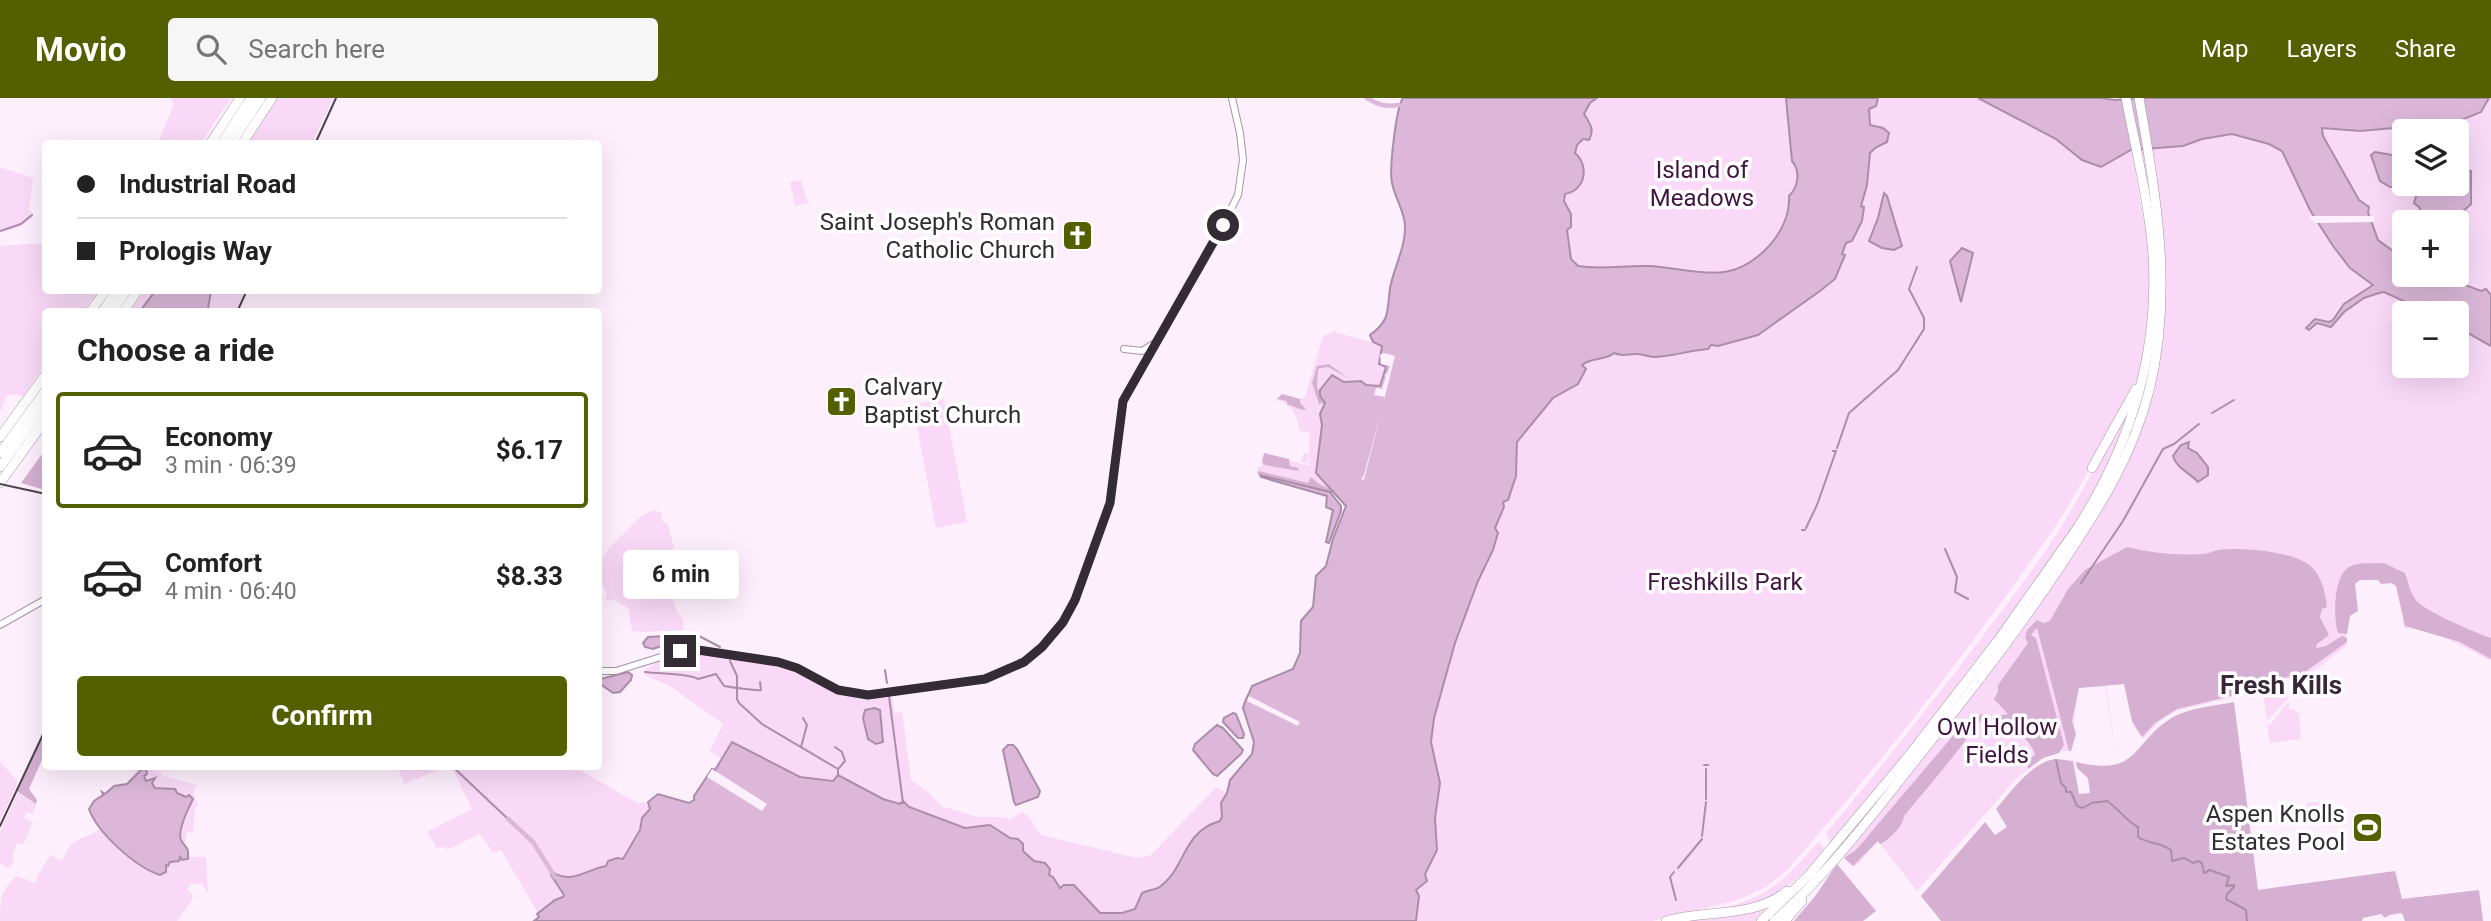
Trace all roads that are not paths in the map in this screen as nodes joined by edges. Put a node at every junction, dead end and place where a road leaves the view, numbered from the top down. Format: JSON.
{"nodes":[{"id":1,"x":240,"y":98,"type":"edge"},
{"id":2,"x":251,"y":98,"type":"edge"},
{"id":3,"x":261,"y":98,"type":"edge"},
{"id":4,"x":272,"y":98,"type":"edge"},
{"id":5,"x":1232,"y":98,"type":"edge"},
{"id":6,"x":2126,"y":98,"type":"edge"},
{"id":7,"x":2139,"y":98,"type":"edge"},
{"id":8,"x":213,"y":140,"type":"edge"},
{"id":9,"x":224,"y":140,"type":"edge"},
{"id":10,"x":234,"y":140,"type":"edge"},
{"id":11,"x":245,"y":140,"type":"edge"},
{"id":12,"x":2152,"y":320,"type":"junction"},
{"id":13,"x":1156,"y":342,"type":"junction"},
{"id":14,"x":1124,"y":349,"type":"dead end"},
{"id":15,"x":42,"y":380,"type":"edge"},
{"id":16,"x":42,"y":395,"type":"edge"},
{"id":17,"x":42,"y":409,"type":"edge"},
{"id":18,"x":42,"y":425,"type":"edge"},
{"id":19,"x":0,"y":438,"type":"edge"},
{"id":20,"x":0,"y":453,"type":"edge"},
{"id":21,"x":0,"y":467,"type":"edge"},
{"id":22,"x":2092,"y":468,"type":"dead end"},
{"id":23,"x":2,"y":481,"type":"edge"},
{"id":24,"x":42,"y":601,"type":"edge"},
{"id":25,"x":0,"y":625,"type":"edge"},
{"id":26,"x":602,"y":671,"type":"edge"},
{"id":27,"x":1863,"y":826,"type":"junction"},
{"id":28,"x":1835,"y":843,"type":"junction"},
{"id":29,"x":1666,"y":921,"type":"edge"},
{"id":30,"x":1761,"y":921,"type":"edge"},
{"id":31,"x":1774,"y":921,"type":"edge"},
{"id":32,"x":1785,"y":921,"type":"edge"}],
"edges":[{"from":1,"to":8,"type":"highway"},
{"from":2,"to":9,"type":"highway"},
{"from":3,"to":10,"type":"highway"},
{"from":4,"to":11,"type":"highway"},
{"from":5,"to":13,"type":"main road"},
{"from":6,"to":12,"type":"highway"},
{"from":7,"to":27,"type":"highway"},
{"from":12,"to":22,"type":"highway"},
{"from":12,"to":28,"type":"highway"},
{"from":13,"to":14,"type":"main road"},
{"from":13,"to":26,"type":"main road"},
{"from":15,"to":19,"type":"highway"},
{"from":16,"to":20,"type":"highway"},
{"from":17,"to":21,"type":"highway"},
{"from":18,"to":23,"type":"highway"},
{"from":24,"to":25,"type":"main road"},
{"from":27,"to":31,"type":"highway"},
{"from":27,"to":32,"type":"highway"},
{"from":28,"to":29,"type":"highway"},
{"from":28,"to":30,"type":"highway"}]}
